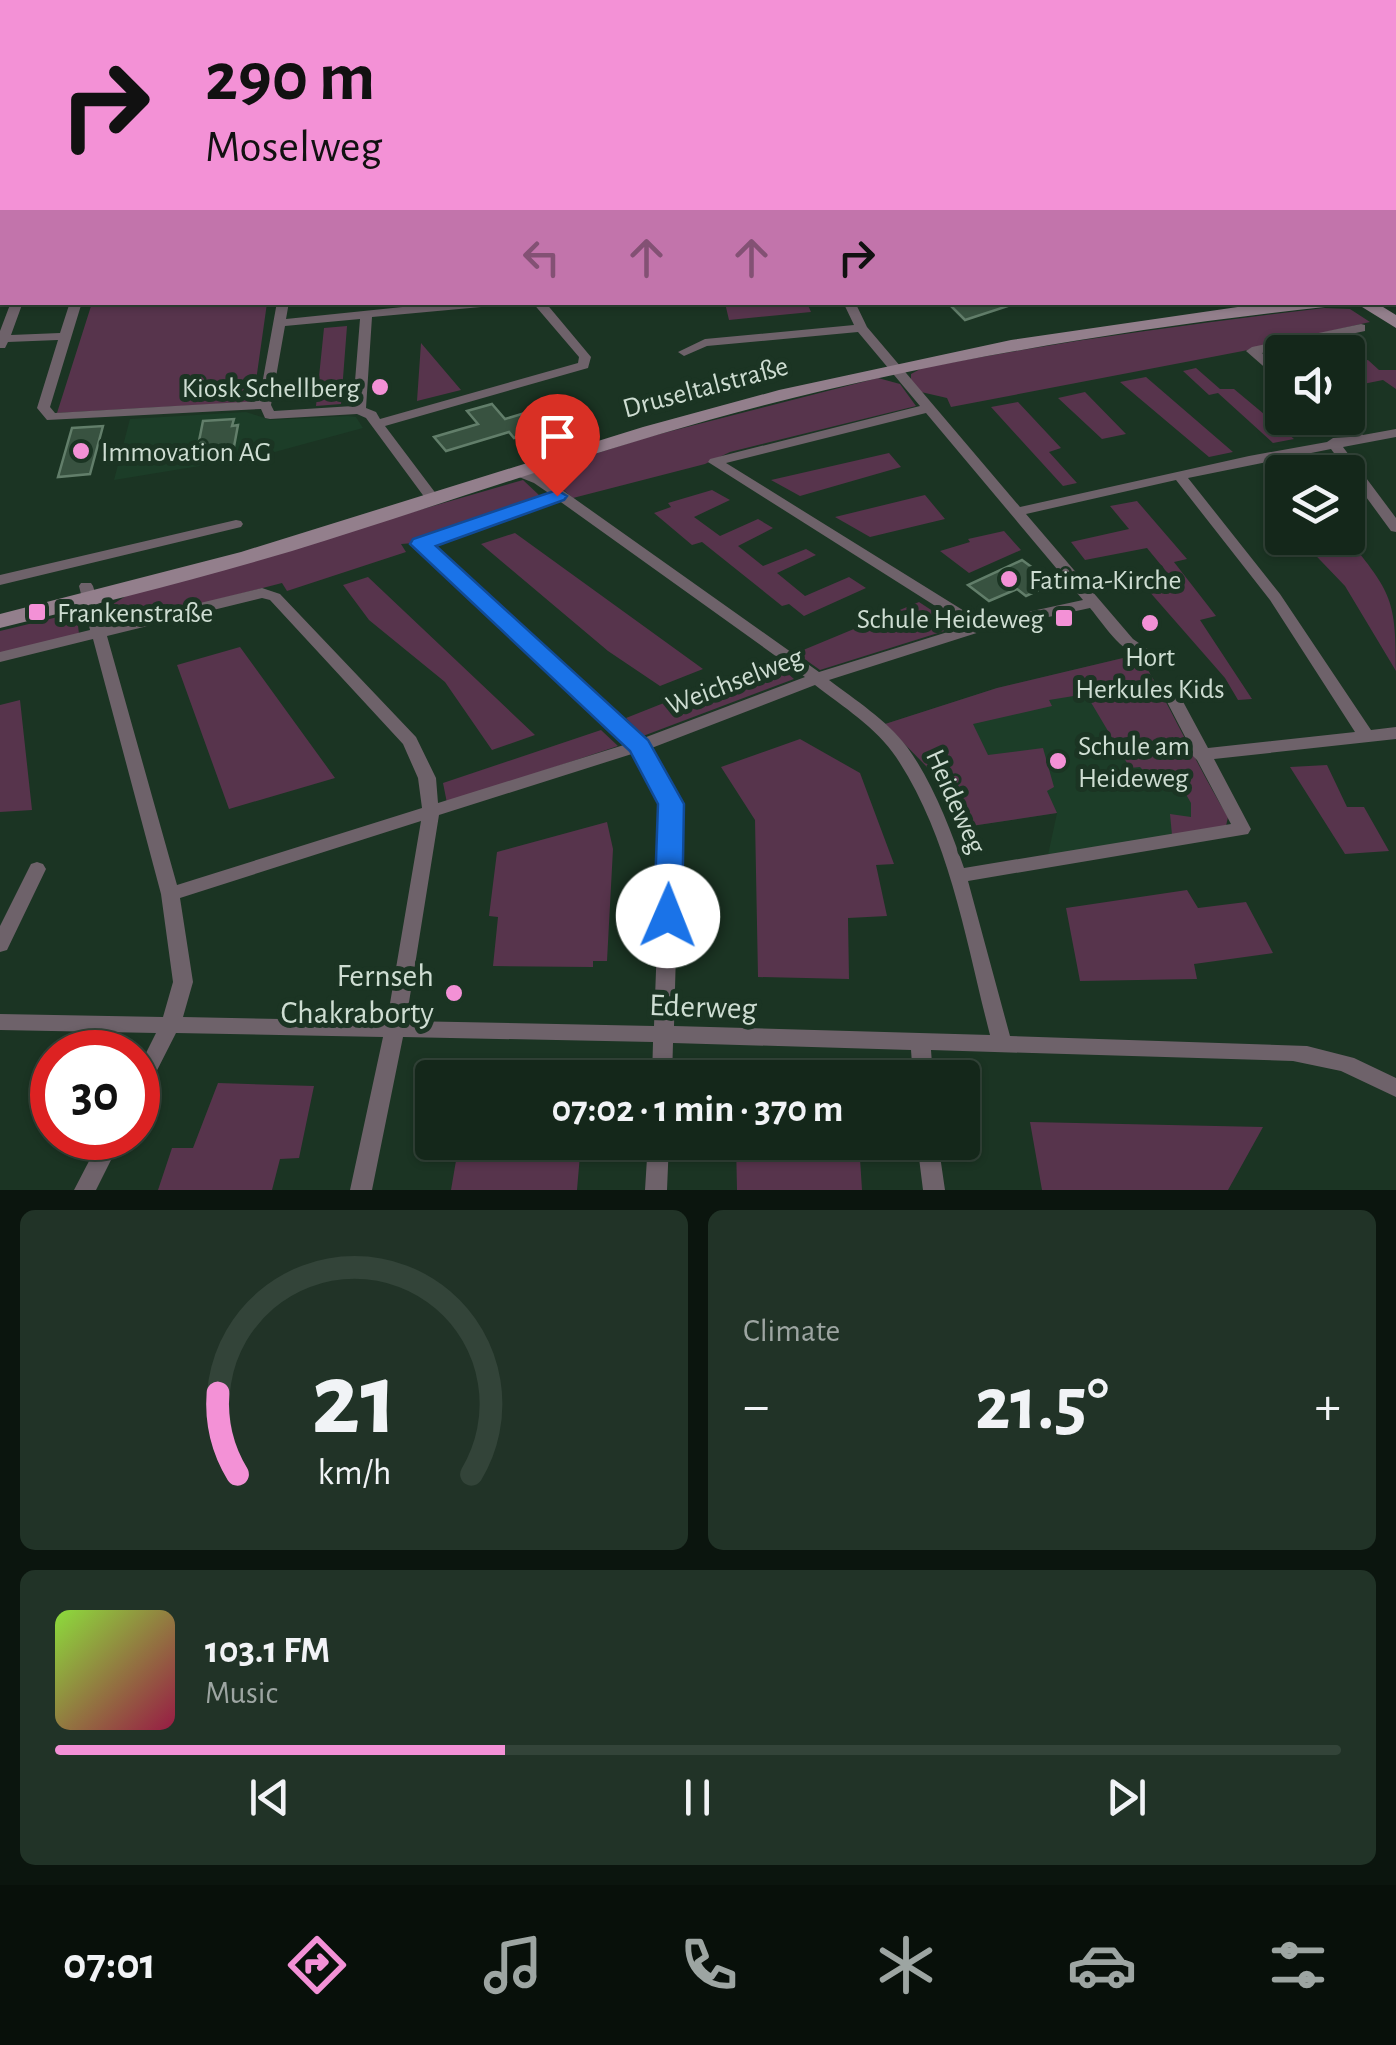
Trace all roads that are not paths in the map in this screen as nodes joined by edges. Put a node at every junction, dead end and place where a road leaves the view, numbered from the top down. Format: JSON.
{"nodes":[{"id":1,"x":16,"y":305,"type":"edge"},
{"id":2,"x":75,"y":305,"type":"edge"},
{"id":3,"x":283,"y":305,"type":"edge"},
{"id":4,"x":468,"y":305,"type":"edge"},
{"id":5,"x":541,"y":305,"type":"edge"},
{"id":6,"x":850,"y":305,"type":"edge"},
{"id":7,"x":1212,"y":305,"type":"edge"},
{"id":8,"x":1302,"y":305,"type":"edge"},
{"id":9,"x":1367,"y":305,"type":"edge"},
{"id":10,"x":366,"y":318,"type":"junction"},
{"id":11,"x":280,"y":323,"type":"junction"},
{"id":12,"x":1396,"y":324,"type":"edge"},
{"id":13,"x":861,"y":328,"type":"junction"},
{"id":14,"x":1361,"y":328,"type":"dead end"},
{"id":15,"x":1328,"y":335,"type":"edge"},
{"id":16,"x":65,"y":336,"type":"junction"},
{"id":17,"x":2,"y":343,"type":"edge"},
{"id":18,"x":1265,"y":348,"type":"edge"},
{"id":19,"x":684,"y":352,"type":"dead end"},
{"id":20,"x":1265,"y":362,"type":"edge"},
{"id":21,"x":894,"y":364,"type":"junction"},
{"id":22,"x":265,"y":405,"type":"junction"},
{"id":23,"x":929,"y":408,"type":"junction"},
{"id":24,"x":359,"y":410,"type":"junction"},
{"id":25,"x":380,"y":424,"type":"junction"},
{"id":26,"x":1396,"y":433,"type":"edge"},
{"id":27,"x":1354,"y":435,"type":"edge"},
{"id":28,"x":1358,"y":438,"type":"junction"},
{"id":29,"x":1333,"y":442,"type":"junction"},
{"id":30,"x":520,"y":472,"type":"junction"},
{"id":31,"x":1178,"y":475,"type":"junction"},
{"id":32,"x":429,"y":493,"type":"junction"},
{"id":33,"x":557,"y":496,"type":"junction"},
{"id":34,"x":1015,"y":512,"type":"junction"},
{"id":35,"x":236,"y":524,"type":"dead end"},
{"id":36,"x":1396,"y":528,"type":"edge"},
{"id":37,"x":0,"y":580,"type":"edge"},
{"id":38,"x":88,"y":593,"type":"junction"},
{"id":39,"x":1092,"y":603,"type":"junction"},
{"id":40,"x":0,"y":606,"type":"edge"},
{"id":41,"x":0,"y":621,"type":"edge"},
{"id":42,"x":980,"y":628,"type":"junction"},
{"id":43,"x":98,"y":634,"type":"junction"},
{"id":44,"x":1146,"y":654,"type":"dead end"},
{"id":45,"x":0,"y":657,"type":"edge"},
{"id":46,"x":817,"y":678,"type":"junction"},
{"id":47,"x":1174,"y":700,"type":"dead end"},
{"id":48,"x":1396,"y":732,"type":"edge"},
{"id":49,"x":1366,"y":736,"type":"junction"},
{"id":50,"x":639,"y":746,"type":"junction"},
{"id":51,"x":1200,"y":755,"type":"junction"},
{"id":52,"x":431,"y":813,"type":"junction"},
{"id":53,"x":37,"y":869,"type":"dead end"},
{"id":54,"x":958,"y":876,"type":"junction"},
{"id":55,"x":170,"y":894,"type":"junction"},
{"id":56,"x":0,"y":945,"type":"edge"},
{"id":57,"x":0,"y":1022,"type":"edge"},
{"id":58,"x":171,"y":1024,"type":"junction"},
{"id":59,"x":395,"y":1029,"type":"junction"},
{"id":60,"x":664,"y":1034,"type":"junction"},
{"id":61,"x":921,"y":1043,"type":"junction"},
{"id":62,"x":160,"y":1045,"type":"edge"},
{"id":63,"x":1002,"y":1045,"type":"junction"},
{"id":64,"x":663,"y":1060,"type":"edge"},
{"id":65,"x":922,"y":1060,"type":"edge"},
{"id":66,"x":1396,"y":1088,"type":"edge"},
{"id":67,"x":101,"y":1160,"type":"edge"},
{"id":68,"x":658,"y":1160,"type":"edge"},
{"id":69,"x":930,"y":1160,"type":"edge"},
{"id":70,"x":86,"y":1190,"type":"edge"},
{"id":71,"x":361,"y":1190,"type":"edge"},
{"id":72,"x":656,"y":1190,"type":"edge"},
{"id":73,"x":934,"y":1190,"type":"edge"}],
"edges":[{"from":1,"to":17,"type":"street"},
{"from":2,"to":16,"type":"street"},
{"from":3,"to":11,"type":"street"},
{"from":4,"to":10,"type":"street"},
{"from":5,"to":25,"type":"street"},
{"from":6,"to":13,"type":"street"},
{"from":7,"to":21,"type":"main road","name":"Druseltalstraße"},
{"from":8,"to":21,"type":"main road","name":"Druseltalstraße"},
{"from":9,"to":12,"type":"main road"},
{"from":10,"to":11,"type":"street"},
{"from":10,"to":24,"type":"street"},
{"from":11,"to":22,"type":"street"},
{"from":13,"to":19,"type":"street"},
{"from":13,"to":21,"type":"street"},
{"from":14,"to":15,"type":"street"},
{"from":16,"to":17,"type":"street"},
{"from":16,"to":22,"type":"street"},
{"from":18,"to":20,"type":"street"},
{"from":21,"to":23,"type":"street"},
{"from":21,"to":30,"type":"main road","name":"Druseltalstraße"},
{"from":21,"to":32,"type":"main road","name":"Druseltalstraße"},
{"from":22,"to":24,"type":"street"},
{"from":23,"to":34,"type":"street"},
{"from":23,"to":42,"type":"street"},
{"from":24,"to":25,"type":"street"},
{"from":25,"to":32,"type":"street"},
{"from":26,"to":28,"type":"street"},
{"from":27,"to":28,"type":"street"},
{"from":28,"to":29,"type":"street"},
{"from":29,"to":31,"type":"street"},
{"from":29,"to":36,"type":"street"},
{"from":30,"to":32,"type":"main road","name":"Druseltalstraße"},
{"from":30,"to":33,"type":"street","name":"Heideweg"},
{"from":31,"to":34,"type":"street"},
{"from":31,"to":49,"type":"street"},
{"from":32,"to":38,"type":"main road","name":"Druseltalstraße"},
{"from":33,"to":46,"type":"street","name":"Heideweg"},
{"from":33,"to":50,"type":"street"},
{"from":34,"to":39,"type":"street"},
{"from":35,"to":37,"type":"street"},
{"from":38,"to":40,"type":"main road","name":"Druseltalstraße"},
{"from":38,"to":41,"type":"main road","name":"Druseltalstraße"},
{"from":38,"to":43,"type":"street"},
{"from":39,"to":42,"type":"street","name":"Weichselweg"},
{"from":39,"to":44,"type":"street"},
{"from":42,"to":46,"type":"street","name":"Weichselweg"},
{"from":43,"to":45,"type":"street"},
{"from":43,"to":52,"type":"street"},
{"from":43,"to":55,"type":"street"},
{"from":46,"to":50,"type":"street","name":"Weichselweg"},
{"from":46,"to":54,"type":"street","name":"Heideweg"},
{"from":47,"to":51,"type":"street"},
{"from":48,"to":49,"type":"street"},
{"from":49,"to":51,"type":"street"},
{"from":50,"to":52,"type":"street","name":"Weichselweg"},
{"from":50,"to":60,"type":"street"},
{"from":51,"to":54,"type":"street"},
{"from":52,"to":55,"type":"street","name":"Weichselweg"},
{"from":52,"to":59,"type":"street"},
{"from":53,"to":56,"type":"street"},
{"from":54,"to":63,"type":"street","name":"Heideweg"},
{"from":55,"to":58,"type":"street"},
{"from":57,"to":58,"type":"street","name":"Ederweg"},
{"from":58,"to":59,"type":"street","name":"Ederweg"},
{"from":58,"to":62,"type":"street"},
{"from":59,"to":60,"type":"street","name":"Ederweg"},
{"from":59,"to":71,"type":"street"},
{"from":60,"to":61,"type":"street","name":"Ederweg"},
{"from":60,"to":64,"type":"street"},
{"from":61,"to":63,"type":"street","name":"Ederweg"},
{"from":61,"to":65,"type":"street"},
{"from":63,"to":66,"type":"street","name":"Ederweg"},
{"from":67,"to":70,"type":"street"},
{"from":68,"to":72,"type":"street"},
{"from":69,"to":73,"type":"street"}]}
